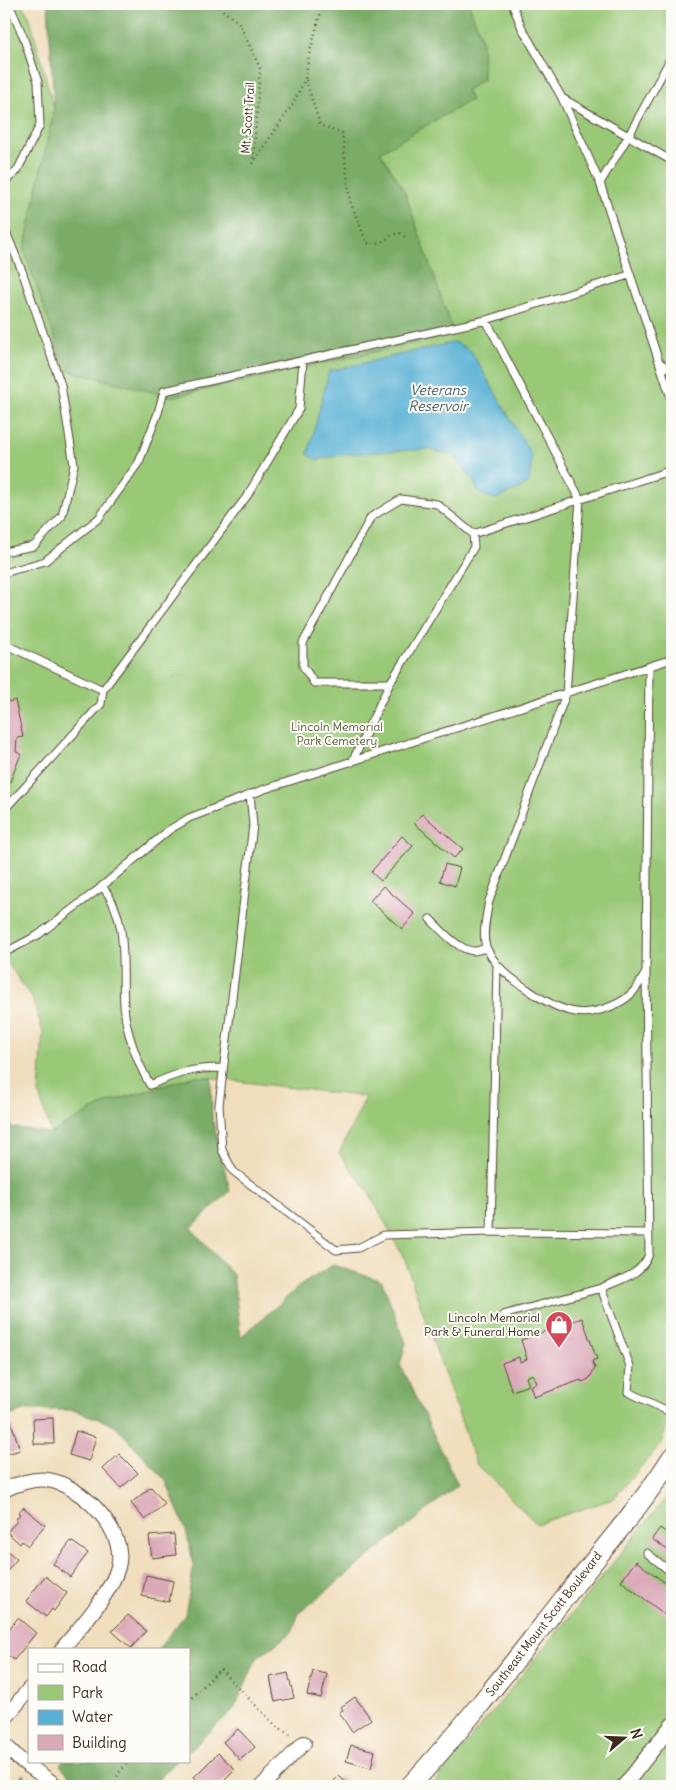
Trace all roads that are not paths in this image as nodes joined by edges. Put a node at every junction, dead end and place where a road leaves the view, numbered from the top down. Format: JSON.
{"nodes":[{"id":1,"x":9,"y":4,"type":"edge"},
{"id":2,"x":512,"y":4,"type":"edge"},
{"id":3,"x":672,"y":56,"type":"edge"},
{"id":4,"x":562,"y":98,"type":"junction"},
{"id":5,"x":628,"y":137,"type":"junction"},
{"id":6,"x":672,"y":161,"type":"edge"},
{"id":7,"x":4,"y":182,"type":"edge"},
{"id":8,"x":600,"y":184,"type":"junction"},
{"id":9,"x":4,"y":227,"type":"edge"},
{"id":10,"x":629,"y":275,"type":"junction"},
{"id":11,"x":486,"y":320,"type":"junction"},
{"id":12,"x":303,"y":360,"type":"junction"},
{"id":13,"x":660,"y":363,"type":"junction"},
{"id":14,"x":672,"y":370,"type":"edge"},
{"id":15,"x":672,"y":401,"type":"edge"},
{"id":16,"x":672,"y":470,"type":"edge"},
{"id":17,"x":580,"y":499,"type":"junction"},
{"id":18,"x":473,"y":534,"type":"junction"},
{"id":19,"x":4,"y":552,"type":"edge"},
{"id":20,"x":4,"y":573,"type":"edge"},
{"id":21,"x":4,"y":644,"type":"edge"},
{"id":22,"x":672,"y":659,"type":"edge"},
{"id":23,"x":649,"y":667,"type":"junction"},
{"id":24,"x":390,"y":683,"type":"junction"},
{"id":25,"x":104,"y":690,"type":"junction"},
{"id":26,"x":566,"y":694,"type":"junction"},
{"id":27,"x":352,"y":762,"type":"junction"},
{"id":28,"x":250,"y":794,"type":"junction"},
{"id":29,"x":4,"y":810,"type":"edge"},
{"id":30,"x":102,"y":886,"type":"junction"},
{"id":31,"x":430,"y":920,"type":"dead end"},
{"id":32,"x":486,"y":948,"type":"junction"},
{"id":33,"x":4,"y":953,"type":"edge"},
{"id":34,"x":497,"y":965,"type":"junction"},
{"id":35,"x":646,"y":972,"type":"junction"},
{"id":36,"x":222,"y":1068,"type":"junction"},
{"id":37,"x":491,"y":1232,"type":"junction"},
{"id":38,"x":648,"y":1233,"type":"junction"},
{"id":39,"x":600,"y":1288,"type":"junction"},
{"id":40,"x":503,"y":1315,"type":"dead end"},
{"id":41,"x":672,"y":1413,"type":"edge"},
{"id":42,"x":672,"y":1457,"type":"edge"},
{"id":43,"x":4,"y":1490,"type":"edge"},
{"id":44,"x":647,"y":1553,"type":"dead end"},
{"id":45,"x":672,"y":1573,"type":"edge"},
{"id":46,"x":63,"y":1648,"type":"edge"},
{"id":47,"x":28,"y":1690,"type":"edge"},
{"id":48,"x":4,"y":1720,"type":"edge"},
{"id":49,"x":672,"y":1725,"type":"edge"},
{"id":50,"x":304,"y":1743,"type":"road end"},
{"id":51,"x":4,"y":1744,"type":"edge"},
{"id":52,"x":57,"y":1786,"type":"edge"},
{"id":53,"x":262,"y":1786,"type":"edge"},
{"id":54,"x":410,"y":1786,"type":"edge"},
{"id":55,"x":624,"y":1786,"type":"edge"}],
"edges":[{"from":1,"to":7,"type":"lane"},
{"from":2,"to":4,"type":"lane"},
{"from":3,"to":5,"type":"lane"},
{"from":4,"to":5,"type":"lane"},
{"from":4,"to":8,"type":"lane"},
{"from":5,"to":6,"type":"lane"},
{"from":5,"to":8,"type":"lane"},
{"from":8,"to":10,"type":"lane"},
{"from":9,"to":19,"type":"lane"},
{"from":10,"to":11,"type":"lane"},
{"from":10,"to":13,"type":"lane"},
{"from":11,"to":12,"type":"lane"},
{"from":11,"to":17,"type":"lane"},
{"from":12,"to":20,"type":"lane"},
{"from":12,"to":25,"type":"lane"},
{"from":13,"to":14,"type":"lane"},
{"from":13,"to":15,"type":"lane"},
{"from":16,"to":17,"type":"lane"},
{"from":17,"to":18,"type":"lane"},
{"from":17,"to":26,"type":"lane"},
{"from":18,"to":24,"type":"lane"},
{"from":18,"to":24,"type":"lane"},
{"from":21,"to":25,"type":"lane"},
{"from":22,"to":23,"type":"lane"},
{"from":23,"to":26,"type":"lane"},
{"from":23,"to":35,"type":"lane"},
{"from":24,"to":27,"type":"lane"},
{"from":25,"to":29,"type":"lane"},
{"from":26,"to":27,"type":"lane"},
{"from":26,"to":32,"type":"lane"},
{"from":27,"to":28,"type":"lane"},
{"from":28,"to":30,"type":"lane"},
{"from":28,"to":36,"type":"lane"},
{"from":30,"to":33,"type":"lane"},
{"from":30,"to":36,"type":"lane"},
{"from":31,"to":32,"type":"lane"},
{"from":32,"to":34,"type":"lane"},
{"from":34,"to":35,"type":"lane"},
{"from":34,"to":37,"type":"lane"},
{"from":35,"to":38,"type":"lane"},
{"from":36,"to":37,"type":"lane"},
{"from":37,"to":38,"type":"lane"},
{"from":38,"to":39,"type":"lane"},
{"from":39,"to":40,"type":"lane"},
{"from":39,"to":41,"type":"lane"},
{"from":42,"to":54,"type":"main road","name":"Southeast Mount Scott Boulevard"},
{"from":43,"to":46,"type":"street"},
{"from":44,"to":45,"type":"lane"},
{"from":47,"to":48,"type":"street"},
{"from":49,"to":55,"type":"street"},
{"from":50,"to":53,"type":"street"},
{"from":51,"to":52,"type":"street"}]}
